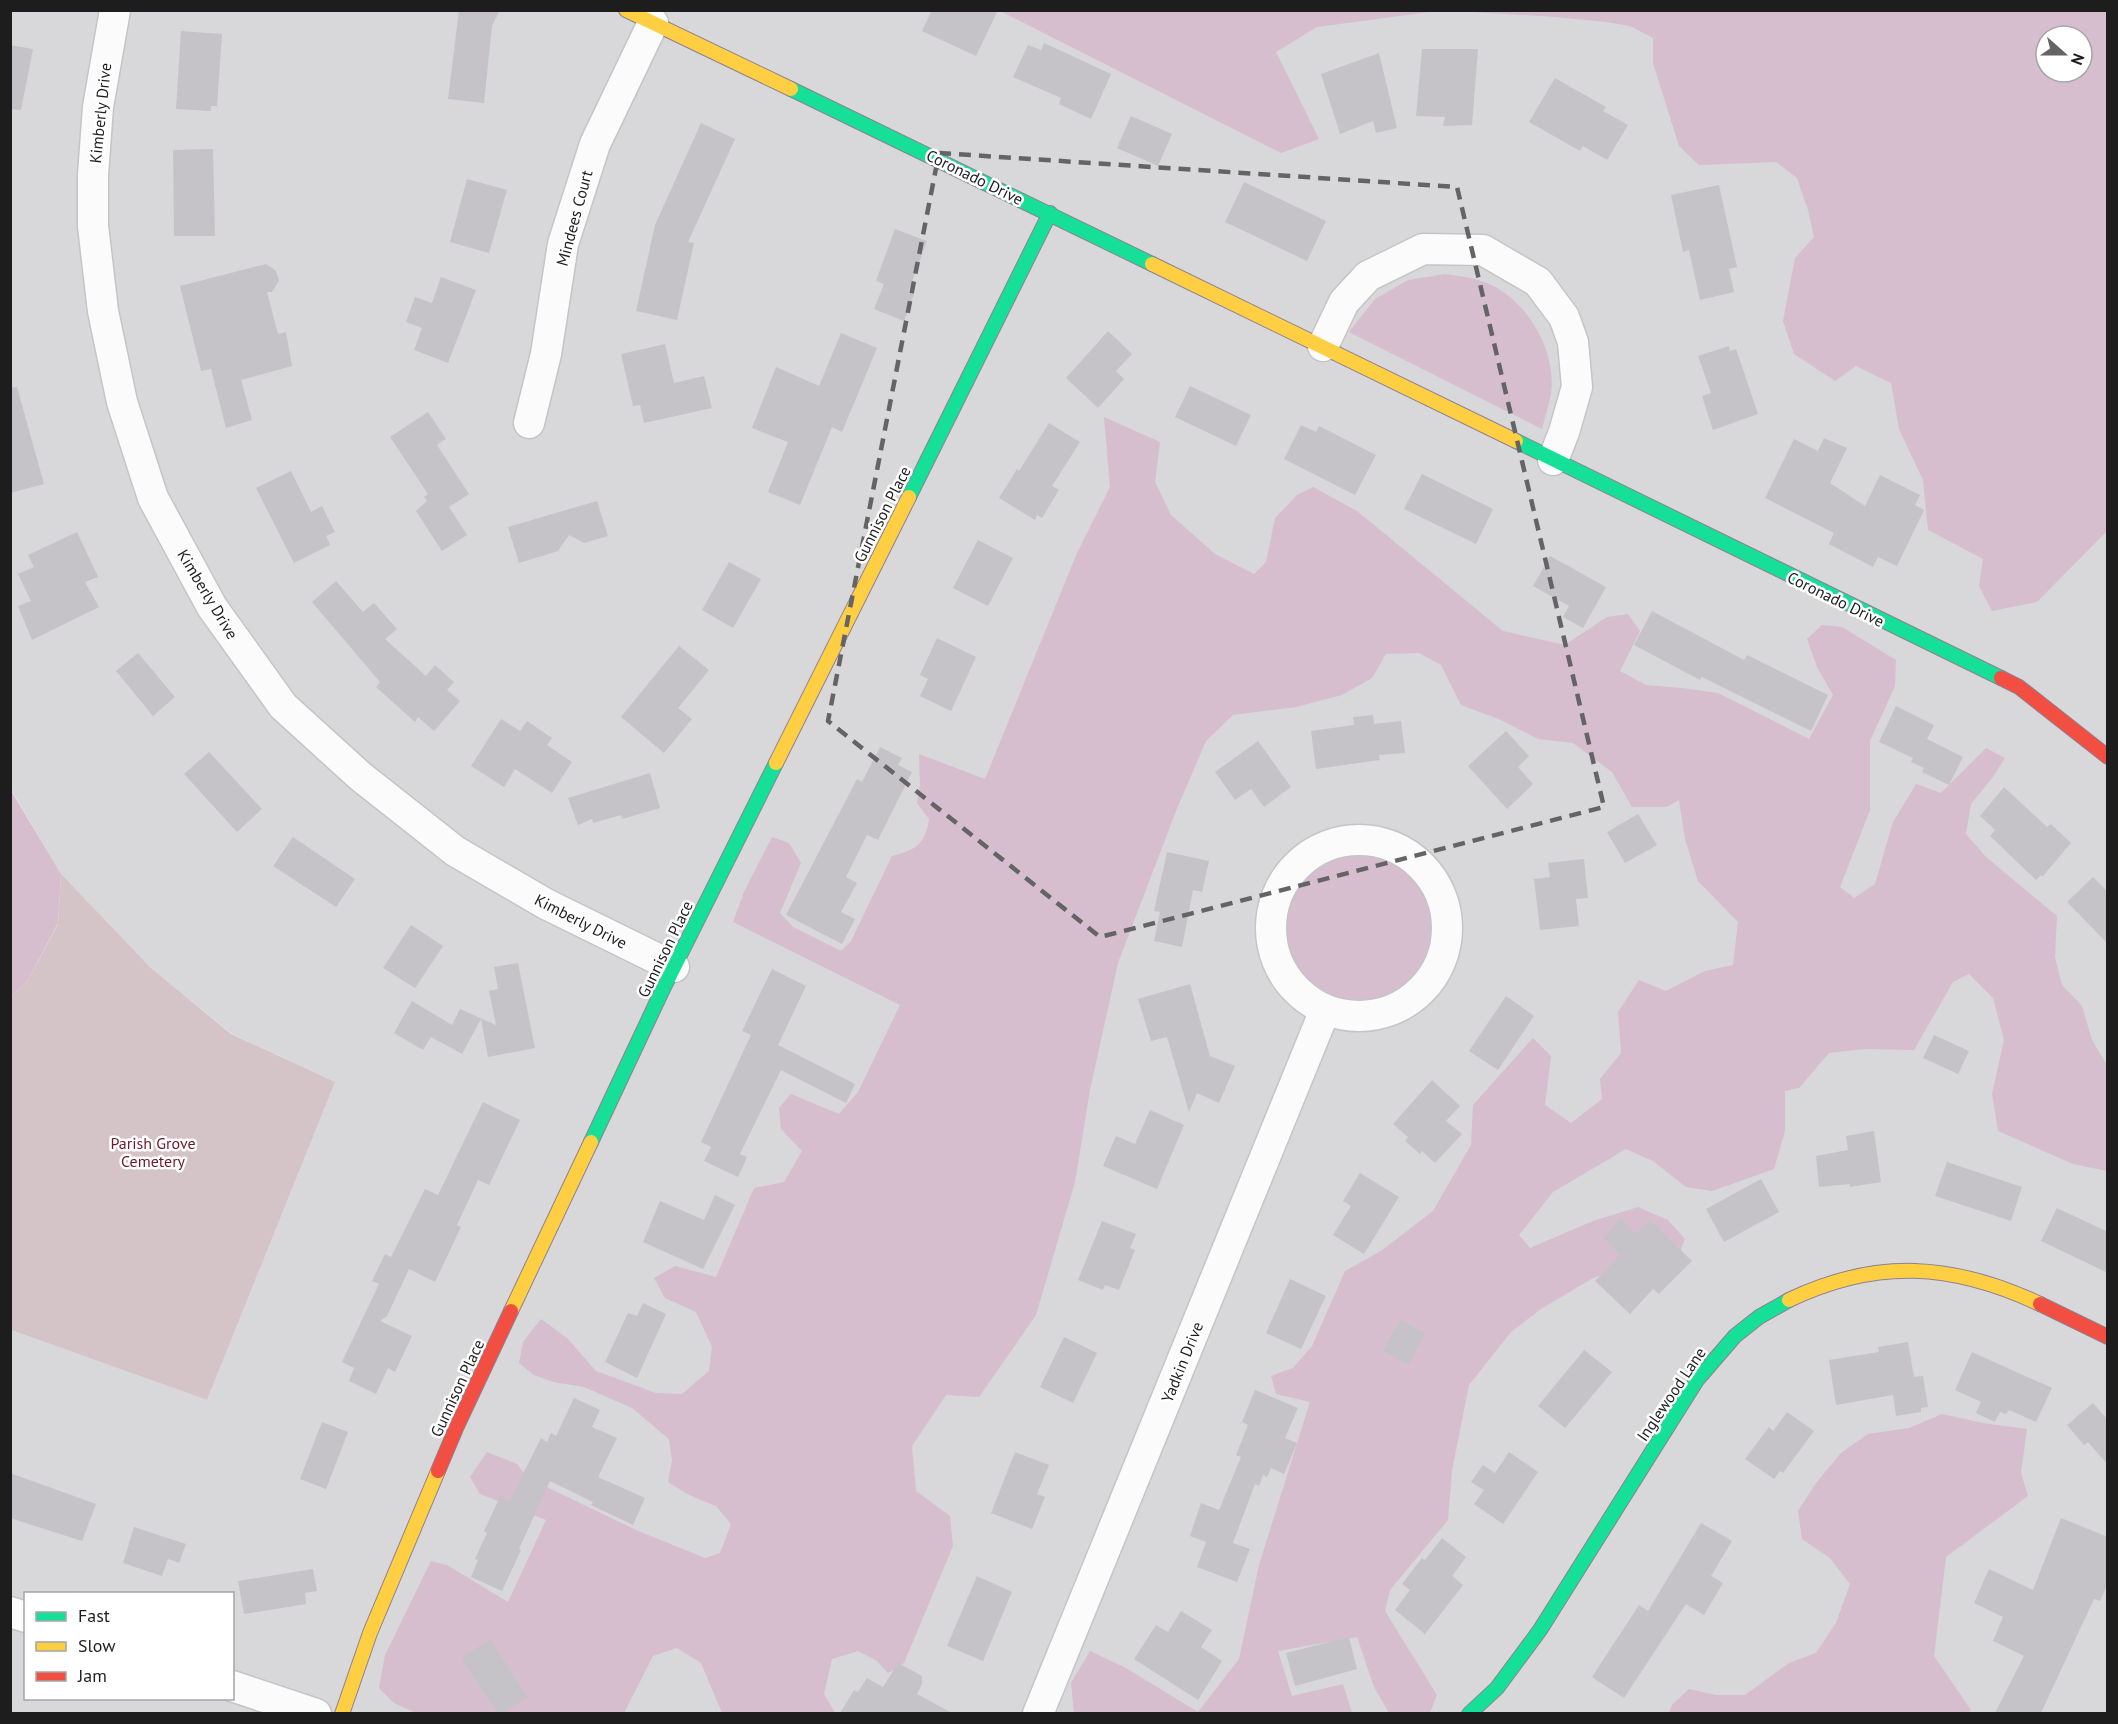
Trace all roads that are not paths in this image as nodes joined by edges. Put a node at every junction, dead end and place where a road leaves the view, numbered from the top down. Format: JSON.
{"nodes":[{"id":1,"x":115,"y":10,"type":"edge"},
{"id":2,"x":626,"y":10,"type":"edge"},
{"id":3,"x":653,"y":23,"type":"junction"},
{"id":4,"x":1050,"y":213,"type":"junction"},
{"id":5,"x":1323,"y":346,"type":"junction"},
{"id":6,"x":529,"y":423,"type":"dead end"},
{"id":7,"x":1553,"y":460,"type":"junction"},
{"id":8,"x":2108,"y":757,"type":"edge"},
{"id":9,"x":674,"y":967,"type":"junction"},
{"id":10,"x":1325,"y":1011,"type":"junction"},
{"id":11,"x":2108,"y":1337,"type":"edge"},
{"id":12,"x":234,"y":1687,"type":"edge"},
{"id":13,"x":316,"y":1713,"type":"edge"},
{"id":14,"x":342,"y":1713,"type":"edge"},
{"id":15,"x":1038,"y":1713,"type":"edge"},
{"id":16,"x":1469,"y":1713,"type":"edge"}],
"edges":[{"from":1,"to":9,"type":"street","name":"Kimberly Drive"},
{"from":2,"to":3,"type":"street","name":"Coronado Drive"},
{"from":3,"to":4,"type":"street","name":"Coronado Drive"},
{"from":3,"to":6,"type":"street","name":"Mindees Court"},
{"from":4,"to":5,"type":"street","name":"Coronado Drive"},
{"from":4,"to":9,"type":"street","name":"Gunnison Place"},
{"from":5,"to":7,"type":"street","name":"Coronado Drive"},
{"from":5,"to":7,"type":"street"},
{"from":7,"to":8,"type":"street","name":"Coronado Drive"},
{"from":9,"to":14,"type":"street","name":"Gunnison Place"},
{"from":10,"to":10,"type":"street"},
{"from":10,"to":15,"type":"street","name":"Yadkin Drive"},
{"from":11,"to":16,"type":"street","name":"Inglewood Lane"},
{"from":12,"to":13,"type":"street"}]}
